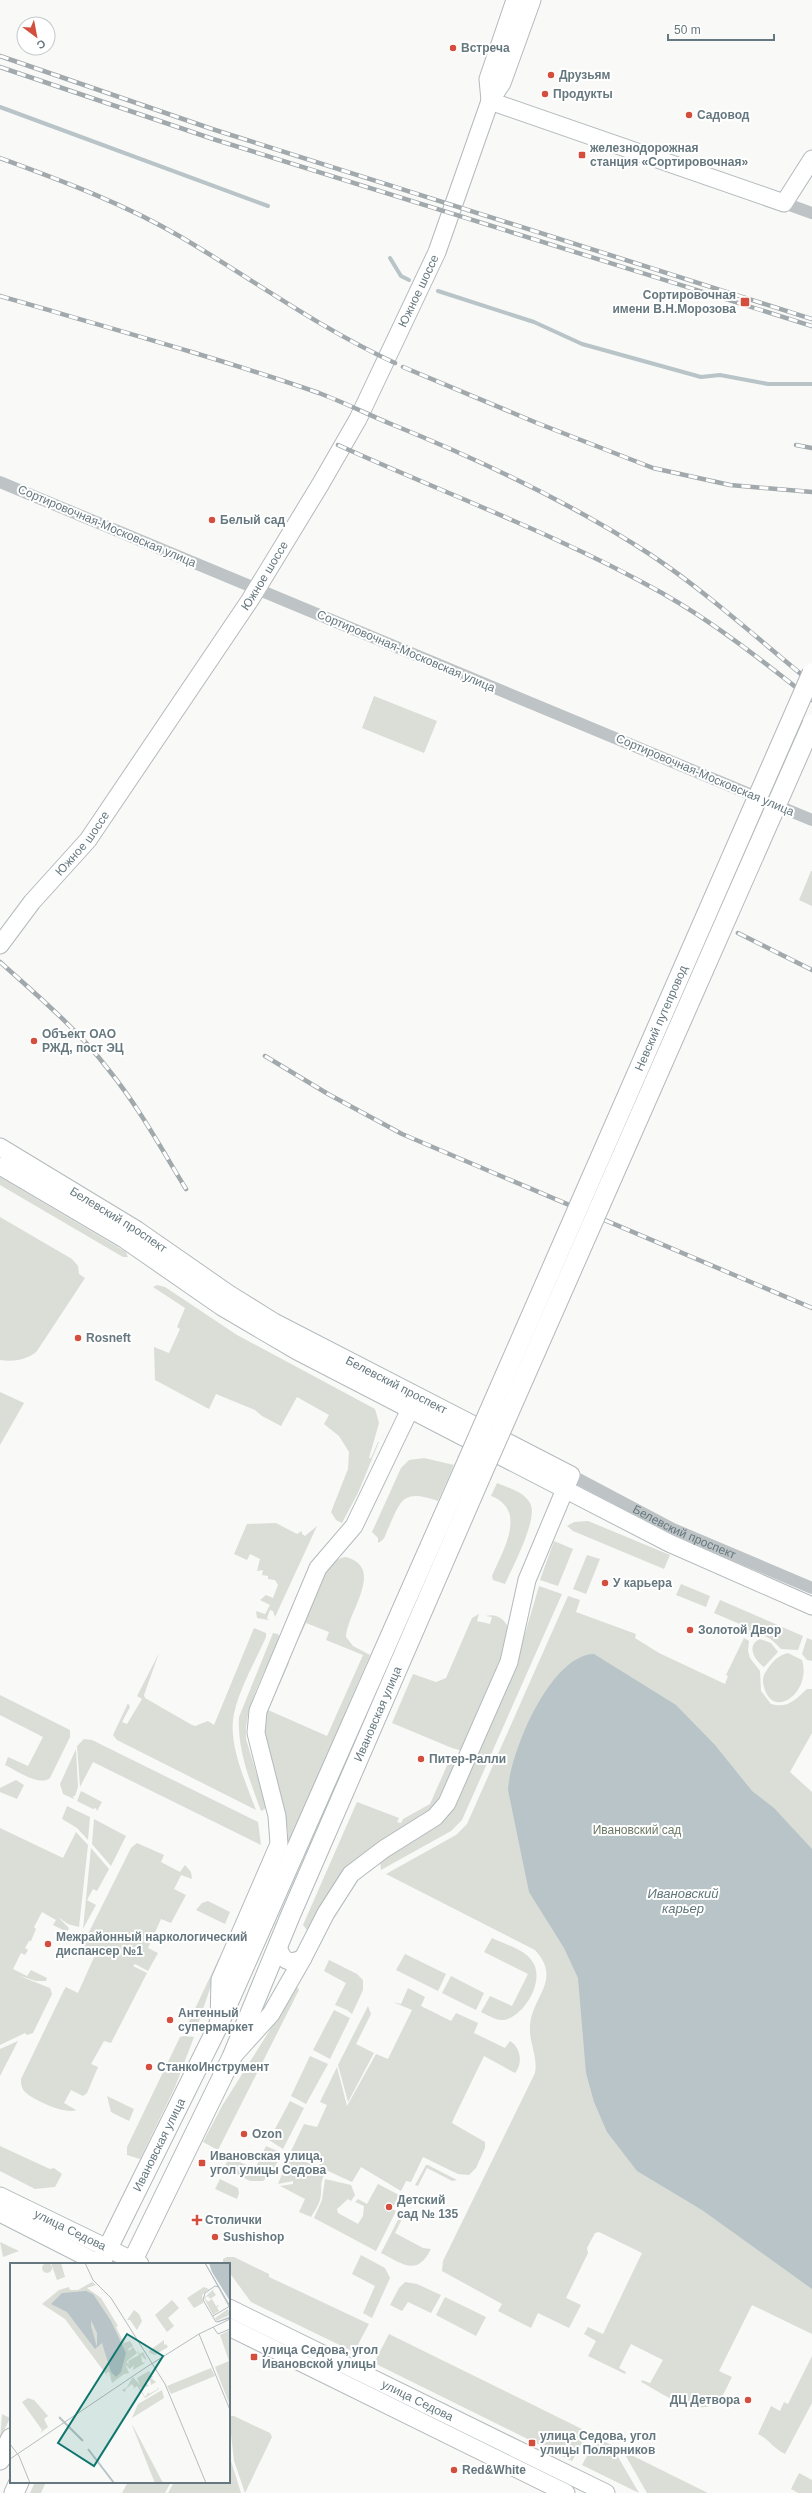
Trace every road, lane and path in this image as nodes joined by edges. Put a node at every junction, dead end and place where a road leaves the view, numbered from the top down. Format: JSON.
{"nodes":[{"id":1,"x":516,"y":0,"type":"edge"},
{"id":2,"x":532,"y":0,"type":"edge"},
{"id":3,"x":490,"y":101,"type":"junction"},
{"id":4,"x":812,"y":159,"type":"edge"},
{"id":5,"x":784,"y":203,"type":"junction"},
{"id":6,"x":812,"y":213,"type":"edge"},
{"id":7,"x":0,"y":482,"type":"edge"},
{"id":8,"x":257,"y":588,"type":"junction"},
{"id":9,"x":812,"y":673,"type":"edge"},
{"id":10,"x":812,"y":724,"type":"edge"},
{"id":11,"x":812,"y":820,"type":"edge"},
{"id":12,"x":0,"y":945,"type":"edge"},
{"id":13,"x":0,"y":1147,"type":"edge"},
{"id":14,"x":0,"y":1166,"type":"edge"},
{"id":15,"x":518,"y":1368,"type":"junction"},
{"id":16,"x":414,"y":1402,"type":"junction"},
{"id":17,"x":568,"y":1482,"type":"junction"},
{"id":18,"x":812,"y":1588,"type":"edge"},
{"id":19,"x":812,"y":1606,"type":"edge"},
{"id":20,"x":278,"y":1946,"type":"junction"},
{"id":21,"x":303,"y":1958,"type":"junction"},
{"id":22,"x":218,"y":2026,"type":"junction"},
{"id":23,"x":232,"y":2057,"type":"junction"},
{"id":24,"x":0,"y":2196,"type":"edge"},
{"id":25,"x":0,"y":2213,"type":"edge"},
{"id":26,"x":102,"y":2259,"type":"edge"},
{"id":27,"x":135,"y":2263,"type":"edge"},
{"id":28,"x":230,"y":2309,"type":"edge"},
{"id":29,"x":230,"y":2327,"type":"edge"},
{"id":30,"x":10,"y":2440,"type":"edge"},
{"id":31,"x":0,"y":2460,"type":"edge"},
{"id":32,"x":19,"y":2483,"type":"edge"},
{"id":33,"x":581,"y":2487,"type":"edge"},
{"id":34,"x":14,"y":2493,"type":"edge"},
{"id":35,"x":566,"y":2493,"type":"edge"},
{"id":36,"x":606,"y":2493,"type":"edge"}],
"edges":[{"from":1,"to":3,"type":"street","name":"Южное шоссе"},
{"from":2,"to":3,"type":"street","name":"Южное шоссе"},
{"from":3,"to":5,"type":"street"},
{"from":3,"to":8,"type":"street","name":"Южное шоссе"},
{"from":4,"to":5,"type":"street"},
{"from":5,"to":6,"type":"street"},
{"from":7,"to":8,"type":"street","name":"Сортировочная-Московская улица"},
{"from":8,"to":11,"type":"street","name":"Сортировочная-Московская улица"},
{"from":8,"to":12,"type":"street","name":"Южное шоссе"},
{"from":9,"to":15,"type":"main road","name":"Невский путепровод","bridge":true},
{"from":10,"to":15,"type":"main road","name":"Невский путепровод","bridge":true},
{"from":13,"to":16,"type":"street","name":"Белевский проспект"},
{"from":14,"to":16,"type":"street","name":"Белевский проспект"},
{"from":15,"to":20,"type":"main road","name":"Ивановская улица","bridge":true},
{"from":15,"to":22,"type":"main road","name":"Ивановская улица","bridge":true},
{"from":16,"to":17,"type":"street","name":"Белевский проспект"},
{"from":16,"to":22,"type":"street","name":"Ивановская улица"},
{"from":17,"to":18,"type":"street","name":"Белевский проспект"},
{"from":17,"to":19,"type":"street","name":"Белевский проспект"},
{"from":17,"to":21,"type":"street","name":"Ивановская улица"},
{"from":20,"to":21,"type":"street"},
{"from":20,"to":23,"type":"main road","name":"Ивановская улица"},
{"from":21,"to":23,"type":"street","name":"Ивановская улица"},
{"from":22,"to":26,"type":"main road","name":"Ивановская улица"},
{"from":23,"to":27,"type":"main road","name":"Ивановская улица"},
{"from":24,"to":26,"type":"street","name":"улица Седова"},
{"from":25,"to":26,"type":"street","name":"улица Седова"},
{"from":26,"to":27,"type":"street","name":"улица Седова"},
{"from":28,"to":33,"type":"street","name":"улица Седова"},
{"from":29,"to":35,"type":"street","name":"улица Седова"},
{"from":30,"to":31,"type":"main road"},
{"from":32,"to":34,"type":"main road"},
{"from":33,"to":36,"type":"street","name":"улица Седова"}]}
